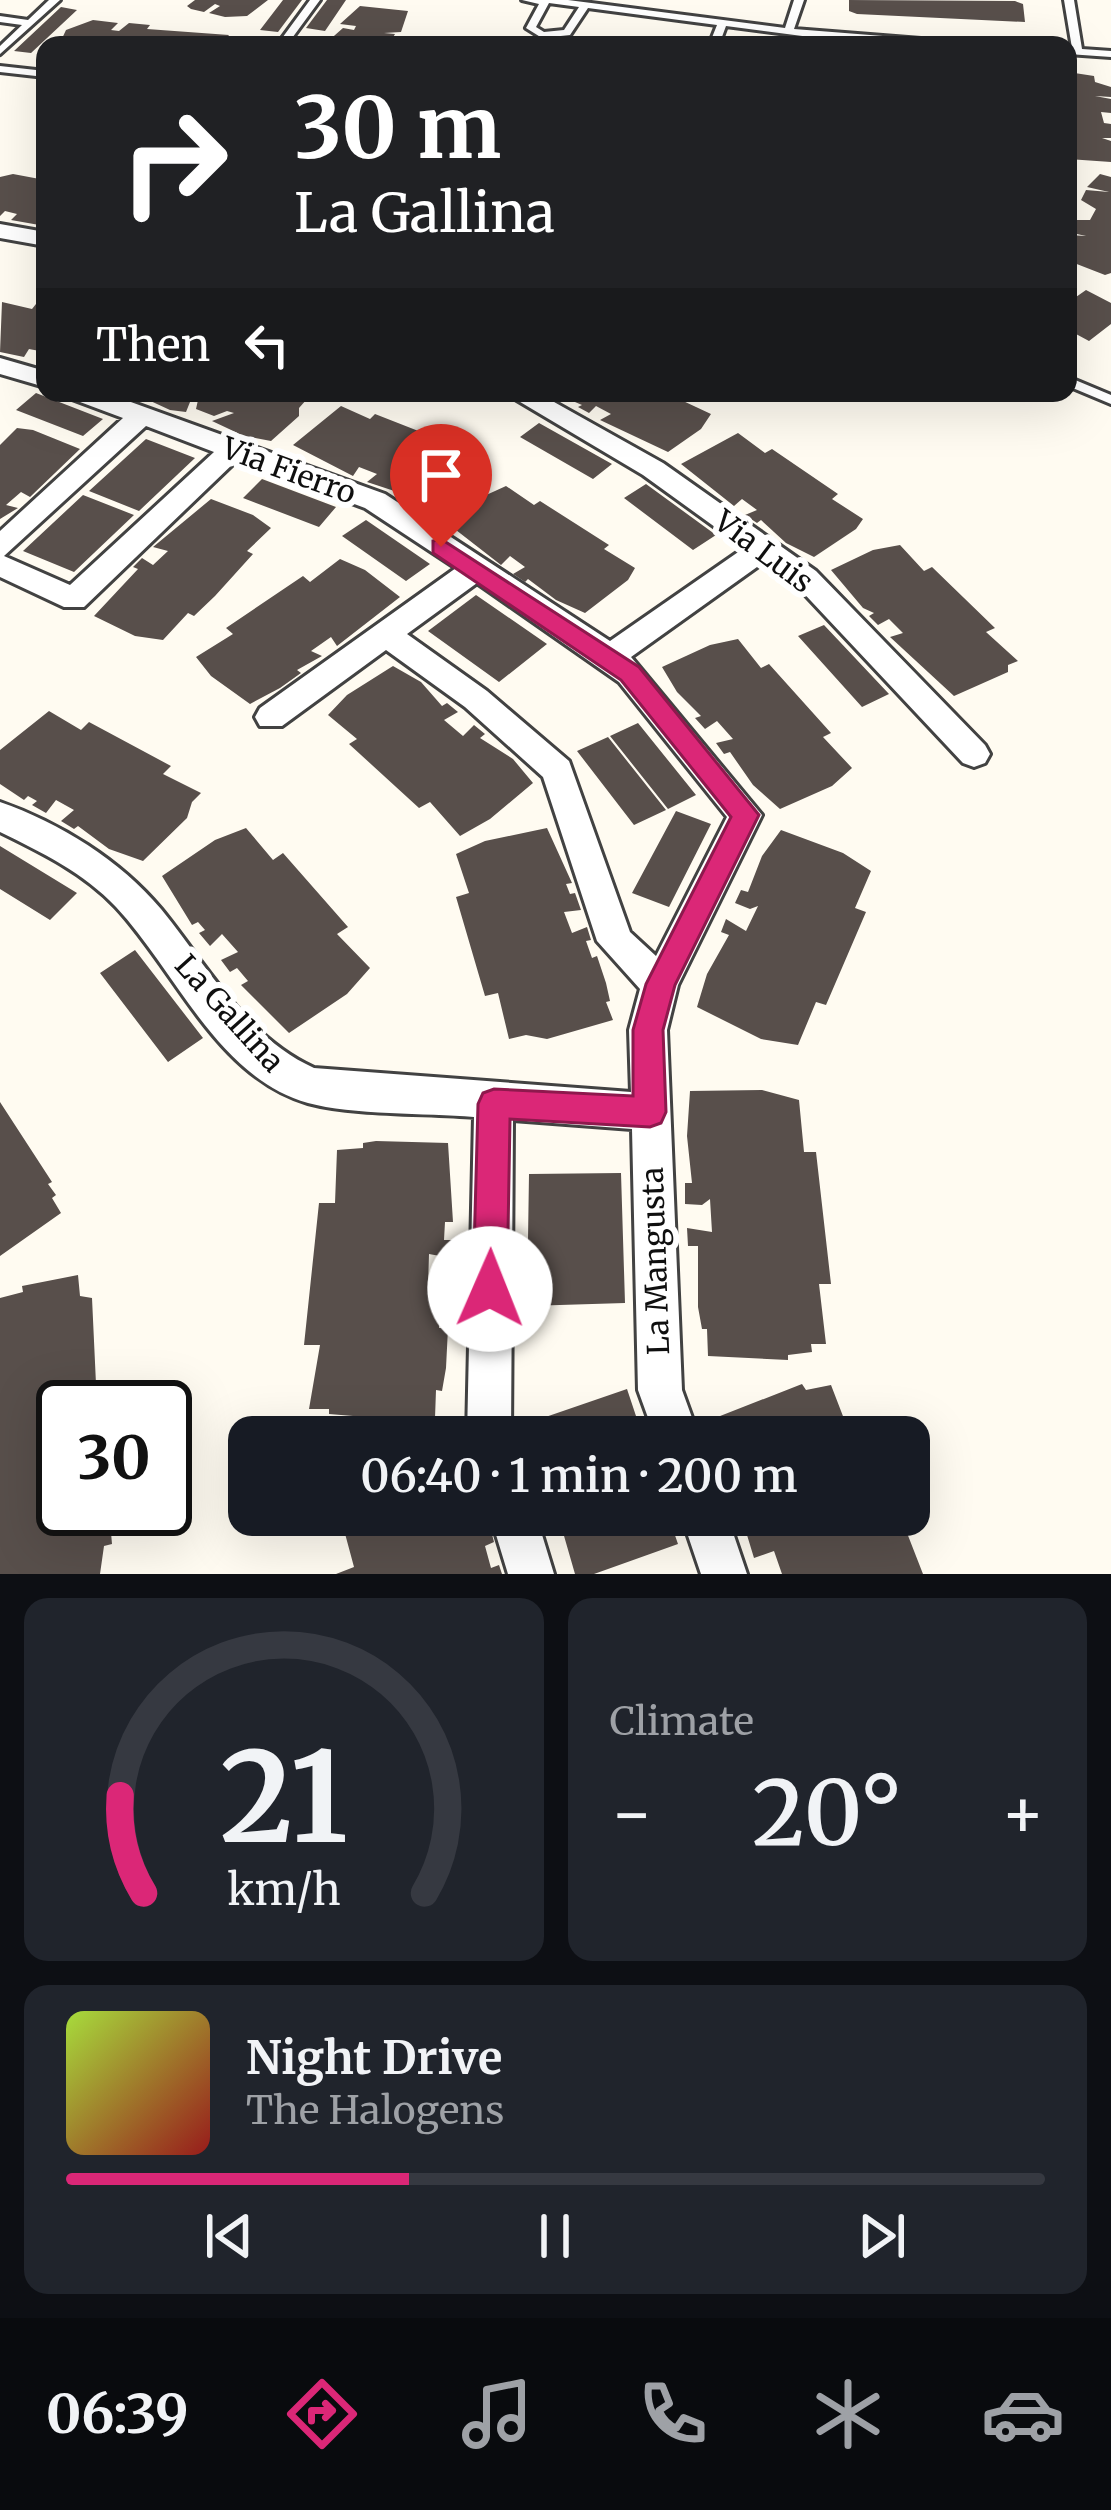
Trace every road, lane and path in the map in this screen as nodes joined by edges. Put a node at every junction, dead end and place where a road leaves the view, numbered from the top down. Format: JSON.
{"nodes":[{"id":1,"x":55,"y":0,"type":"edge"},
{"id":2,"x":315,"y":0,"type":"edge"},
{"id":3,"x":527,"y":0,"type":"edge"},
{"id":4,"x":799,"y":0,"type":"edge"},
{"id":5,"x":1069,"y":0,"type":"edge"},
{"id":6,"x":546,"y":1,"type":"edge"},
{"id":7,"x":584,"y":7,"type":"junction"},
{"id":8,"x":0,"y":19,"type":"edge"},
{"id":9,"x":29,"y":23,"type":"junction"},
{"id":10,"x":722,"y":25,"type":"junction"},
{"id":11,"x":788,"y":32,"type":"junction"},
{"id":12,"x":289,"y":36,"type":"edge"},
{"id":13,"x":718,"y":36,"type":"edge"},
{"id":14,"x":841,"y":36,"type":"edge"},
{"id":15,"x":1072,"y":36,"type":"edge"},
{"id":16,"x":0,"y":51,"type":"edge"},
{"id":17,"x":1077,"y":52,"type":"edge"},
{"id":18,"x":1111,"y":54,"type":"edge"},
{"id":19,"x":0,"y":69,"type":"edge"},
{"id":20,"x":36,"y":73,"type":"edge"},
{"id":21,"x":0,"y":231,"type":"edge"},
{"id":22,"x":36,"y":237,"type":"edge"},
{"id":23,"x":0,"y":366,"type":"edge"},
{"id":24,"x":36,"y":377,"type":"edge"},
{"id":25,"x":1077,"y":385,"type":"edge"},
{"id":26,"x":1111,"y":400,"type":"edge"},
{"id":27,"x":104,"y":402,"type":"edge"},
{"id":28,"x":534,"y":402,"type":"edge"},
{"id":29,"x":141,"y":416,"type":"junction"},
{"id":30,"x":232,"y":448,"type":"junction"},
{"id":31,"x":0,"y":547,"type":"edge"},
{"id":32,"x":764,"y":548,"type":"junction"},
{"id":33,"x":0,"y":566,"type":"edge"},
{"id":34,"x":474,"y":570,"type":"junction"},
{"id":35,"x":387,"y":635,"type":"junction"},
{"id":36,"x":610,"y":656,"type":"junction"},
{"id":37,"x":271,"y":717,"type":"dead end"},
{"id":38,"x":974,"y":754,"type":"dead end"},
{"id":39,"x":746,"y":815,"type":"joint"},
{"id":40,"x":0,"y":816,"type":"edge"},
{"id":41,"x":661,"y":984,"type":"junction"},
{"id":42,"x":494,"y":1104,"type":"junction"},
{"id":43,"x":650,"y":1112,"type":"junction"},
{"id":44,"x":490,"y":1416,"type":"edge"},
{"id":45,"x":669,"y":1416,"type":"edge"},
{"id":46,"x":519,"y":1536,"type":"edge"},
{"id":47,"x":711,"y":1536,"type":"edge"},
{"id":48,"x":531,"y":1574,"type":"edge"},
{"id":49,"x":724,"y":1574,"type":"edge"}],
"edges":[{"from":1,"to":9,"type":"lane"},
{"from":2,"to":12,"type":"lane"},
{"from":3,"to":6,"type":"lane"},
{"from":4,"to":11,"type":"lane"},
{"from":5,"to":15,"type":"lane"},
{"from":6,"to":7,"type":"lane"},
{"from":6,"to":7,"type":"lane"},
{"from":7,"to":10,"type":"lane"},
{"from":8,"to":9,"type":"lane"},
{"from":9,"to":16,"type":"lane"},
{"from":10,"to":11,"type":"lane"},
{"from":10,"to":13,"type":"lane"},
{"from":11,"to":14,"type":"lane"},
{"from":17,"to":18,"type":"lane"},
{"from":19,"to":20,"type":"lane"},
{"from":21,"to":22,"type":"street"},
{"from":23,"to":24,"type":"street"},
{"from":25,"to":26,"type":"lane"},
{"from":27,"to":29,"type":"street","name":"Via Fierro"},
{"from":28,"to":32,"type":"street","name":"Via Luis"},
{"from":29,"to":30,"type":"street","name":"Via Fierro"},
{"from":29,"to":31,"type":"street"},
{"from":30,"to":33,"type":"street"},
{"from":30,"to":34,"type":"street","name":"Via Fierro"},
{"from":32,"to":36,"type":"street"},
{"from":32,"to":38,"type":"street","name":"Via Luis"},
{"from":34,"to":35,"type":"street"},
{"from":34,"to":36,"type":"street","name":"Via Fierro"},
{"from":35,"to":37,"type":"street"},
{"from":35,"to":41,"type":"street"},
{"from":36,"to":39,"type":"street","name":"Via Fierro"},
{"from":39,"to":41,"type":"street","name":"La Mangusta"},
{"from":40,"to":42,"type":"street","name":"La Gallina"},
{"from":41,"to":43,"type":"street","name":"La Mangusta"},
{"from":42,"to":43,"type":"street","name":"La Gallina"},
{"from":42,"to":44,"type":"street"},
{"from":43,"to":45,"type":"street","name":"La Mangusta"},
{"from":46,"to":48,"type":"street"},
{"from":47,"to":49,"type":"street"}]}
